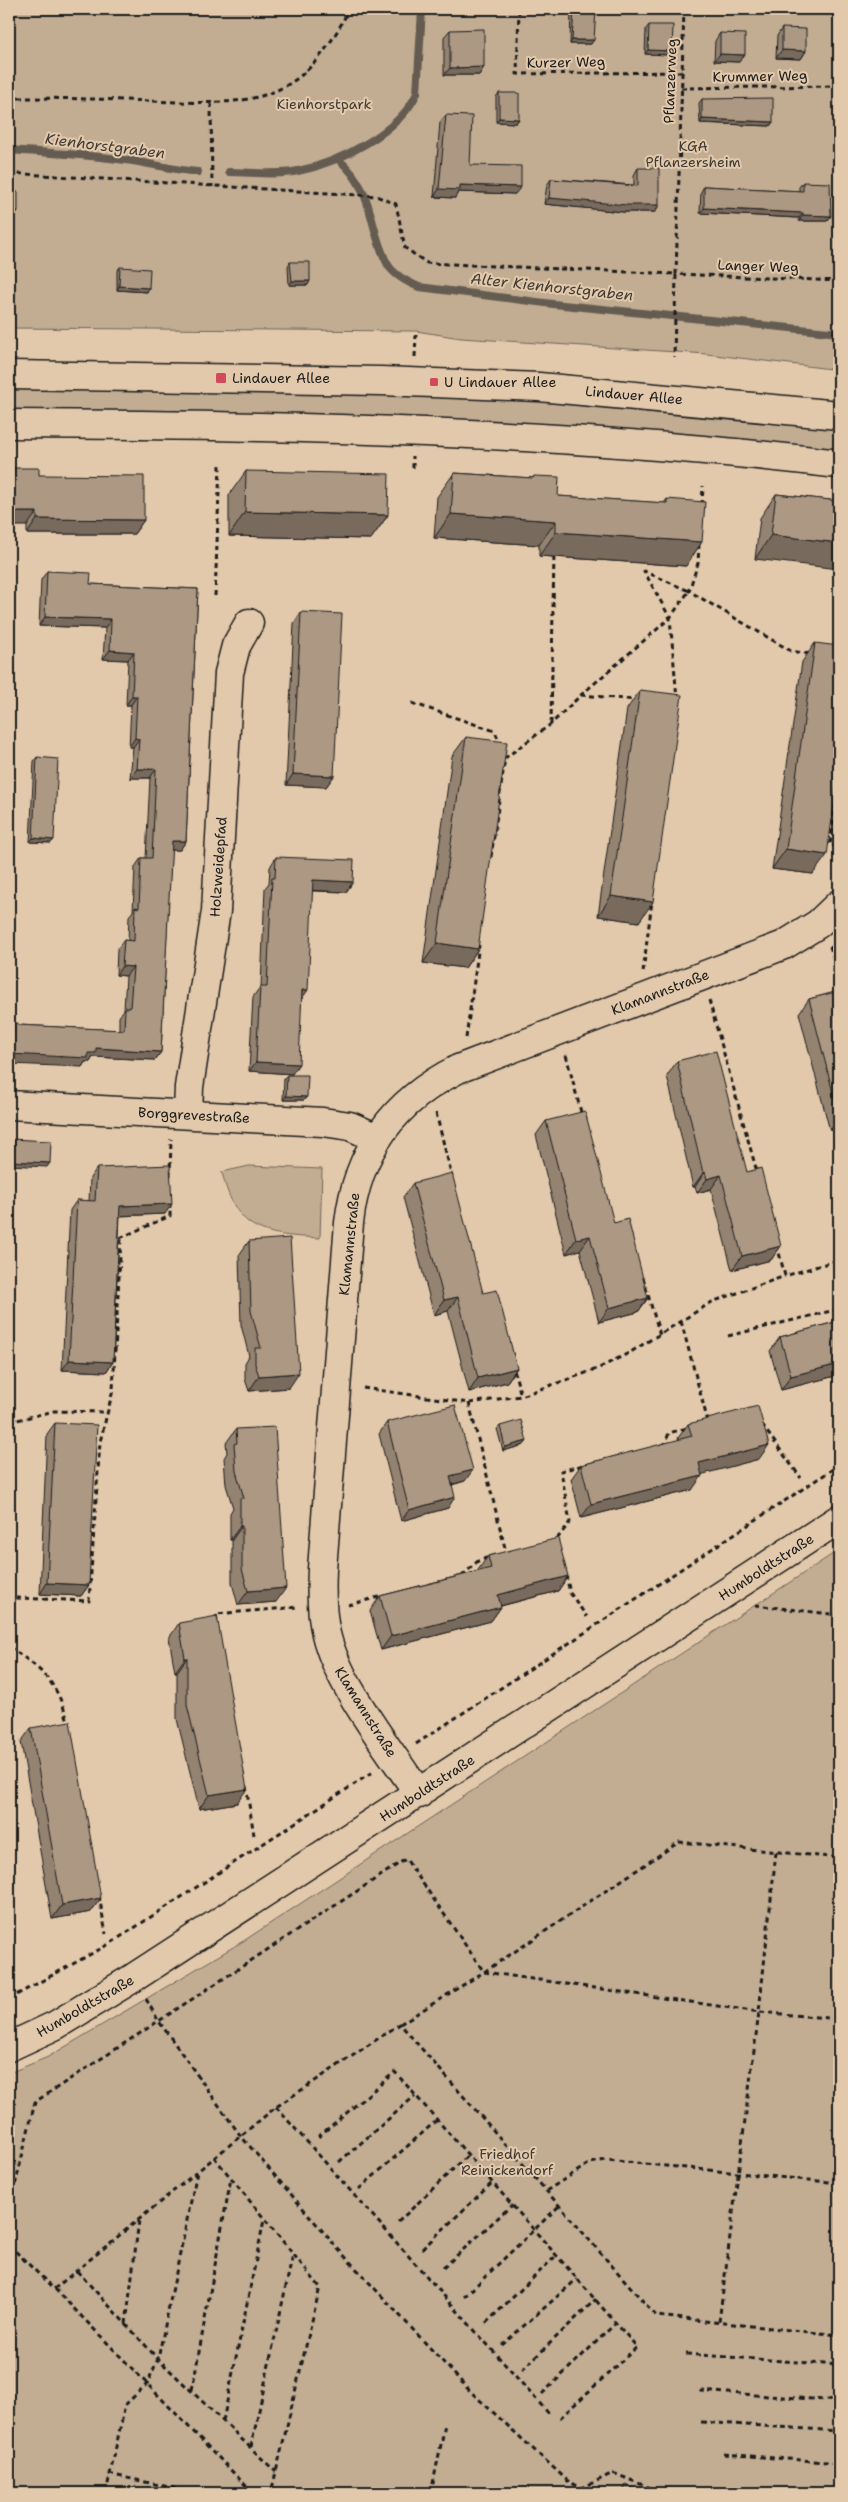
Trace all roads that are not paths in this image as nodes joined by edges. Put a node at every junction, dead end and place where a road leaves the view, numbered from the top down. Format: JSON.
{"nodes":[{"id":1,"x":9,"y":375,"type":"edge"},
{"id":2,"x":839,"y":415,"type":"edge"},
{"id":3,"x":9,"y":424,"type":"edge"},
{"id":4,"x":839,"y":464,"type":"edge"},
{"id":5,"x":249,"y":623,"type":"dead end"},
{"id":6,"x":839,"y":904,"type":"edge"},
{"id":7,"x":9,"y":1105,"type":"edge"},
{"id":8,"x":179,"y":1122,"type":"junction"},
{"id":9,"x":377,"y":1138,"type":"junction"},
{"id":10,"x":839,"y":1519,"type":"edge"},
{"id":11,"x":419,"y":1794,"type":"junction"},
{"id":12,"x":9,"y":2048,"type":"edge"}],
"edges":[{"from":1,"to":2,"type":"street","name":"Lindauer Allee"},
{"from":3,"to":4,"type":"street"},
{"from":5,"to":8,"type":"street","name":"Holzweidepfad"},
{"from":6,"to":9,"type":"street","name":"Klamannstraße"},
{"from":7,"to":8,"type":"street","name":"Borggrevestraße"},
{"from":8,"to":9,"type":"street","name":"Borggrevestraße"},
{"from":9,"to":11,"type":"street","name":"Klamannstraße"},
{"from":10,"to":11,"type":"street","name":"Humboldtstraße"},
{"from":11,"to":12,"type":"street","name":"Humboldtstraße"}]}
